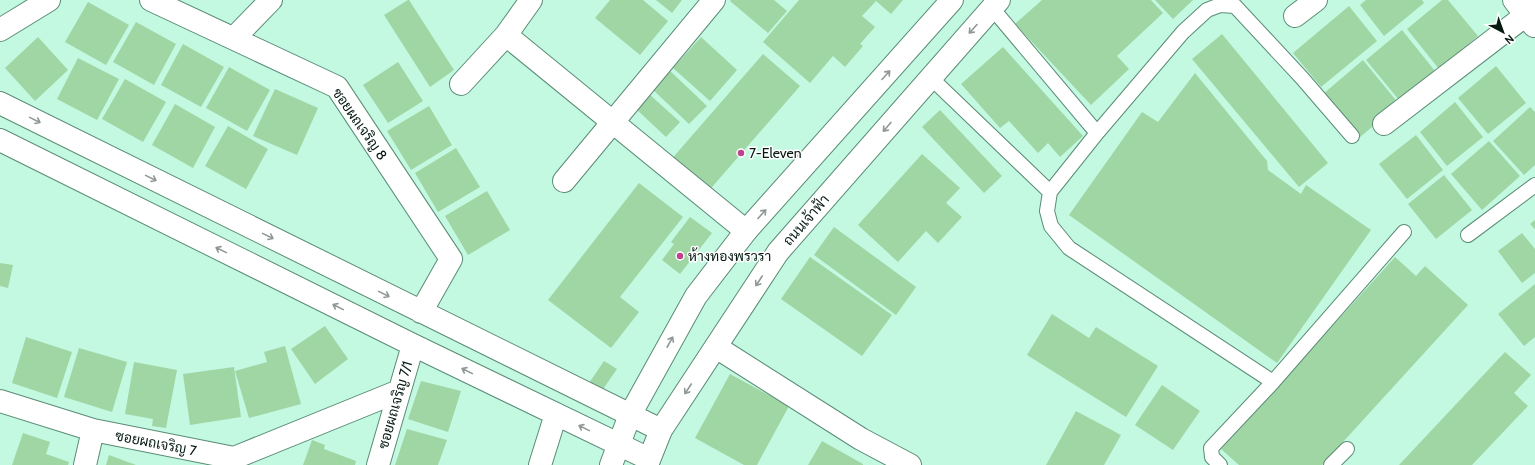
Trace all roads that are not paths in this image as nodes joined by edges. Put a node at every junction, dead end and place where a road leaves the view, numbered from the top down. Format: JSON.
{"nodes":[{"id":1,"x":49,"y":0,"type":"edge"},
{"id":2,"x":151,"y":0,"type":"edge"},
{"id":3,"x":271,"y":0,"type":"edge"},
{"id":4,"x":531,"y":0,"type":"edge"},
{"id":5,"x":714,"y":0,"type":"edge"},
{"id":6,"x":952,"y":0,"type":"edge"},
{"id":7,"x":1316,"y":0,"type":"edge"},
{"id":8,"x":995,"y":4,"type":"edge"},
{"id":9,"x":1528,"y":12,"type":"edge"},
{"id":10,"x":1295,"y":16,"type":"dead end"},
{"id":11,"x":0,"y":30,"type":"edge"},
{"id":12,"x":506,"y":35,"type":"junction"},
{"id":13,"x":234,"y":38,"type":"junction"},
{"id":14,"x":930,"y":77,"type":"junction"},
{"id":15,"x":461,"y":84,"type":"dead end"},
{"id":16,"x":0,"y":103,"type":"edge"},
{"id":17,"x":613,"y":122,"type":"junction"},
{"id":18,"x":1384,"y":124,"type":"dead end"},
{"id":19,"x":1097,"y":133,"type":"junction"},
{"id":20,"x":1352,"y":136,"type":"dead end"},
{"id":21,"x":0,"y":140,"type":"edge"},
{"id":22,"x":564,"y":181,"type":"dead end"},
{"id":23,"x":1535,"y":185,"type":"edge"},
{"id":24,"x":1050,"y":192,"type":"junction"},
{"id":25,"x":746,"y":231,"type":"junction"},
{"id":26,"x":1404,"y":232,"type":"dead end"},
{"id":27,"x":1468,"y":235,"type":"dead end"},
{"id":28,"x":421,"y":312,"type":"junction"},
{"id":29,"x":413,"y":344,"type":"junction"},
{"id":30,"x":716,"y":347,"type":"junction"},
{"id":31,"x":1273,"y":382,"type":"junction"},
{"id":32,"x":399,"y":391,"type":"junction"},
{"id":33,"x":0,"y":401,"type":"edge"},
{"id":34,"x":556,"y":414,"type":"junction"},
{"id":35,"x":630,"y":415,"type":"junction"},
{"id":36,"x":93,"y":430,"type":"junction"},
{"id":37,"x":661,"y":430,"type":"junction"},
{"id":38,"x":619,"y":445,"type":"junction"},
{"id":39,"x":1347,"y":449,"type":"dead end"},
{"id":40,"x":233,"y":461,"type":"edge"},
{"id":41,"x":648,"y":462,"type":"edge"},
{"id":42,"x":85,"y":465,"type":"edge"},
{"id":43,"x":378,"y":465,"type":"edge"},
{"id":44,"x":540,"y":465,"type":"edge"},
{"id":45,"x":611,"y":465,"type":"edge"},
{"id":46,"x":910,"y":465,"type":"edge"},
{"id":47,"x":1220,"y":465,"type":"edge"},
{"id":48,"x":1331,"y":465,"type":"edge"}],
"edges":[{"from":1,"to":11,"type":"street"},
{"from":2,"to":13,"type":"street","name":"ซอยผถเจริญ 8"},
{"from":3,"to":13,"type":"street"},
{"from":4,"to":12,"type":"street"},
{"from":5,"to":17,"type":"street"},
{"from":25,"to":6,"type":"street","one_way":true},
{"from":7,"to":10,"type":"street"},
{"from":8,"to":14,"type":"street","name":"ถนนเจ้าฟ้า","one_way":true},
{"from":8,"to":19,"type":"lane"},
{"from":9,"to":18,"type":"street"},
{"from":12,"to":15,"type":"street"},
{"from":12,"to":17,"type":"street"},
{"from":13,"to":28,"type":"street","name":"ซอยผถเจริญ 8"},
{"from":14,"to":24,"type":"lane"},
{"from":14,"to":30,"type":"street","name":"ถนนเจ้าฟ้า","one_way":true},
{"from":16,"to":28,"type":"street","one_way":true},
{"from":17,"to":22,"type":"street"},
{"from":17,"to":25,"type":"street"},
{"from":19,"to":20,"type":"lane"},
{"from":19,"to":24,"type":"lane"},
{"from":29,"to":21,"type":"street","one_way":true},
{"from":23,"to":27,"type":"lane"},
{"from":24,"to":31,"type":"lane"},
{"from":35,"to":25,"type":"street","one_way":true},
{"from":26,"to":31,"type":"lane"},
{"from":28,"to":35,"type":"street"},
{"from":29,"to":32,"type":"street","name":"ซอยผถเจริญ 7/1"},
{"from":34,"to":29,"type":"street","one_way":true},
{"from":30,"to":37,"type":"street","name":"ถนนเจ้าฟ้า","one_way":true},
{"from":30,"to":46,"type":"street"},
{"from":31,"to":47,"type":"lane"},
{"from":32,"to":40,"type":"street","name":"ซอยผถเจริญ 7"},
{"from":32,"to":43,"type":"street","name":"ซอยผถเจริญ 7/1"},
{"from":33,"to":36,"type":"street","name":"ซอยผถเจริญ 7"},
{"from":38,"to":34,"type":"street","one_way":true},
{"from":34,"to":44,"type":"street"},
{"from":35,"to":37,"type":"street"},
{"from":35,"to":38,"type":"street"},
{"from":36,"to":40,"type":"street","name":"ซอยผถเจริญ 7"},
{"from":36,"to":42,"type":"street"},
{"from":37,"to":41,"type":"street","name":"ถนนเจ้าฟ้า"},
{"from":38,"to":41,"type":"street"},
{"from":38,"to":45,"type":"street"},
{"from":39,"to":48,"type":"lane"}]}
